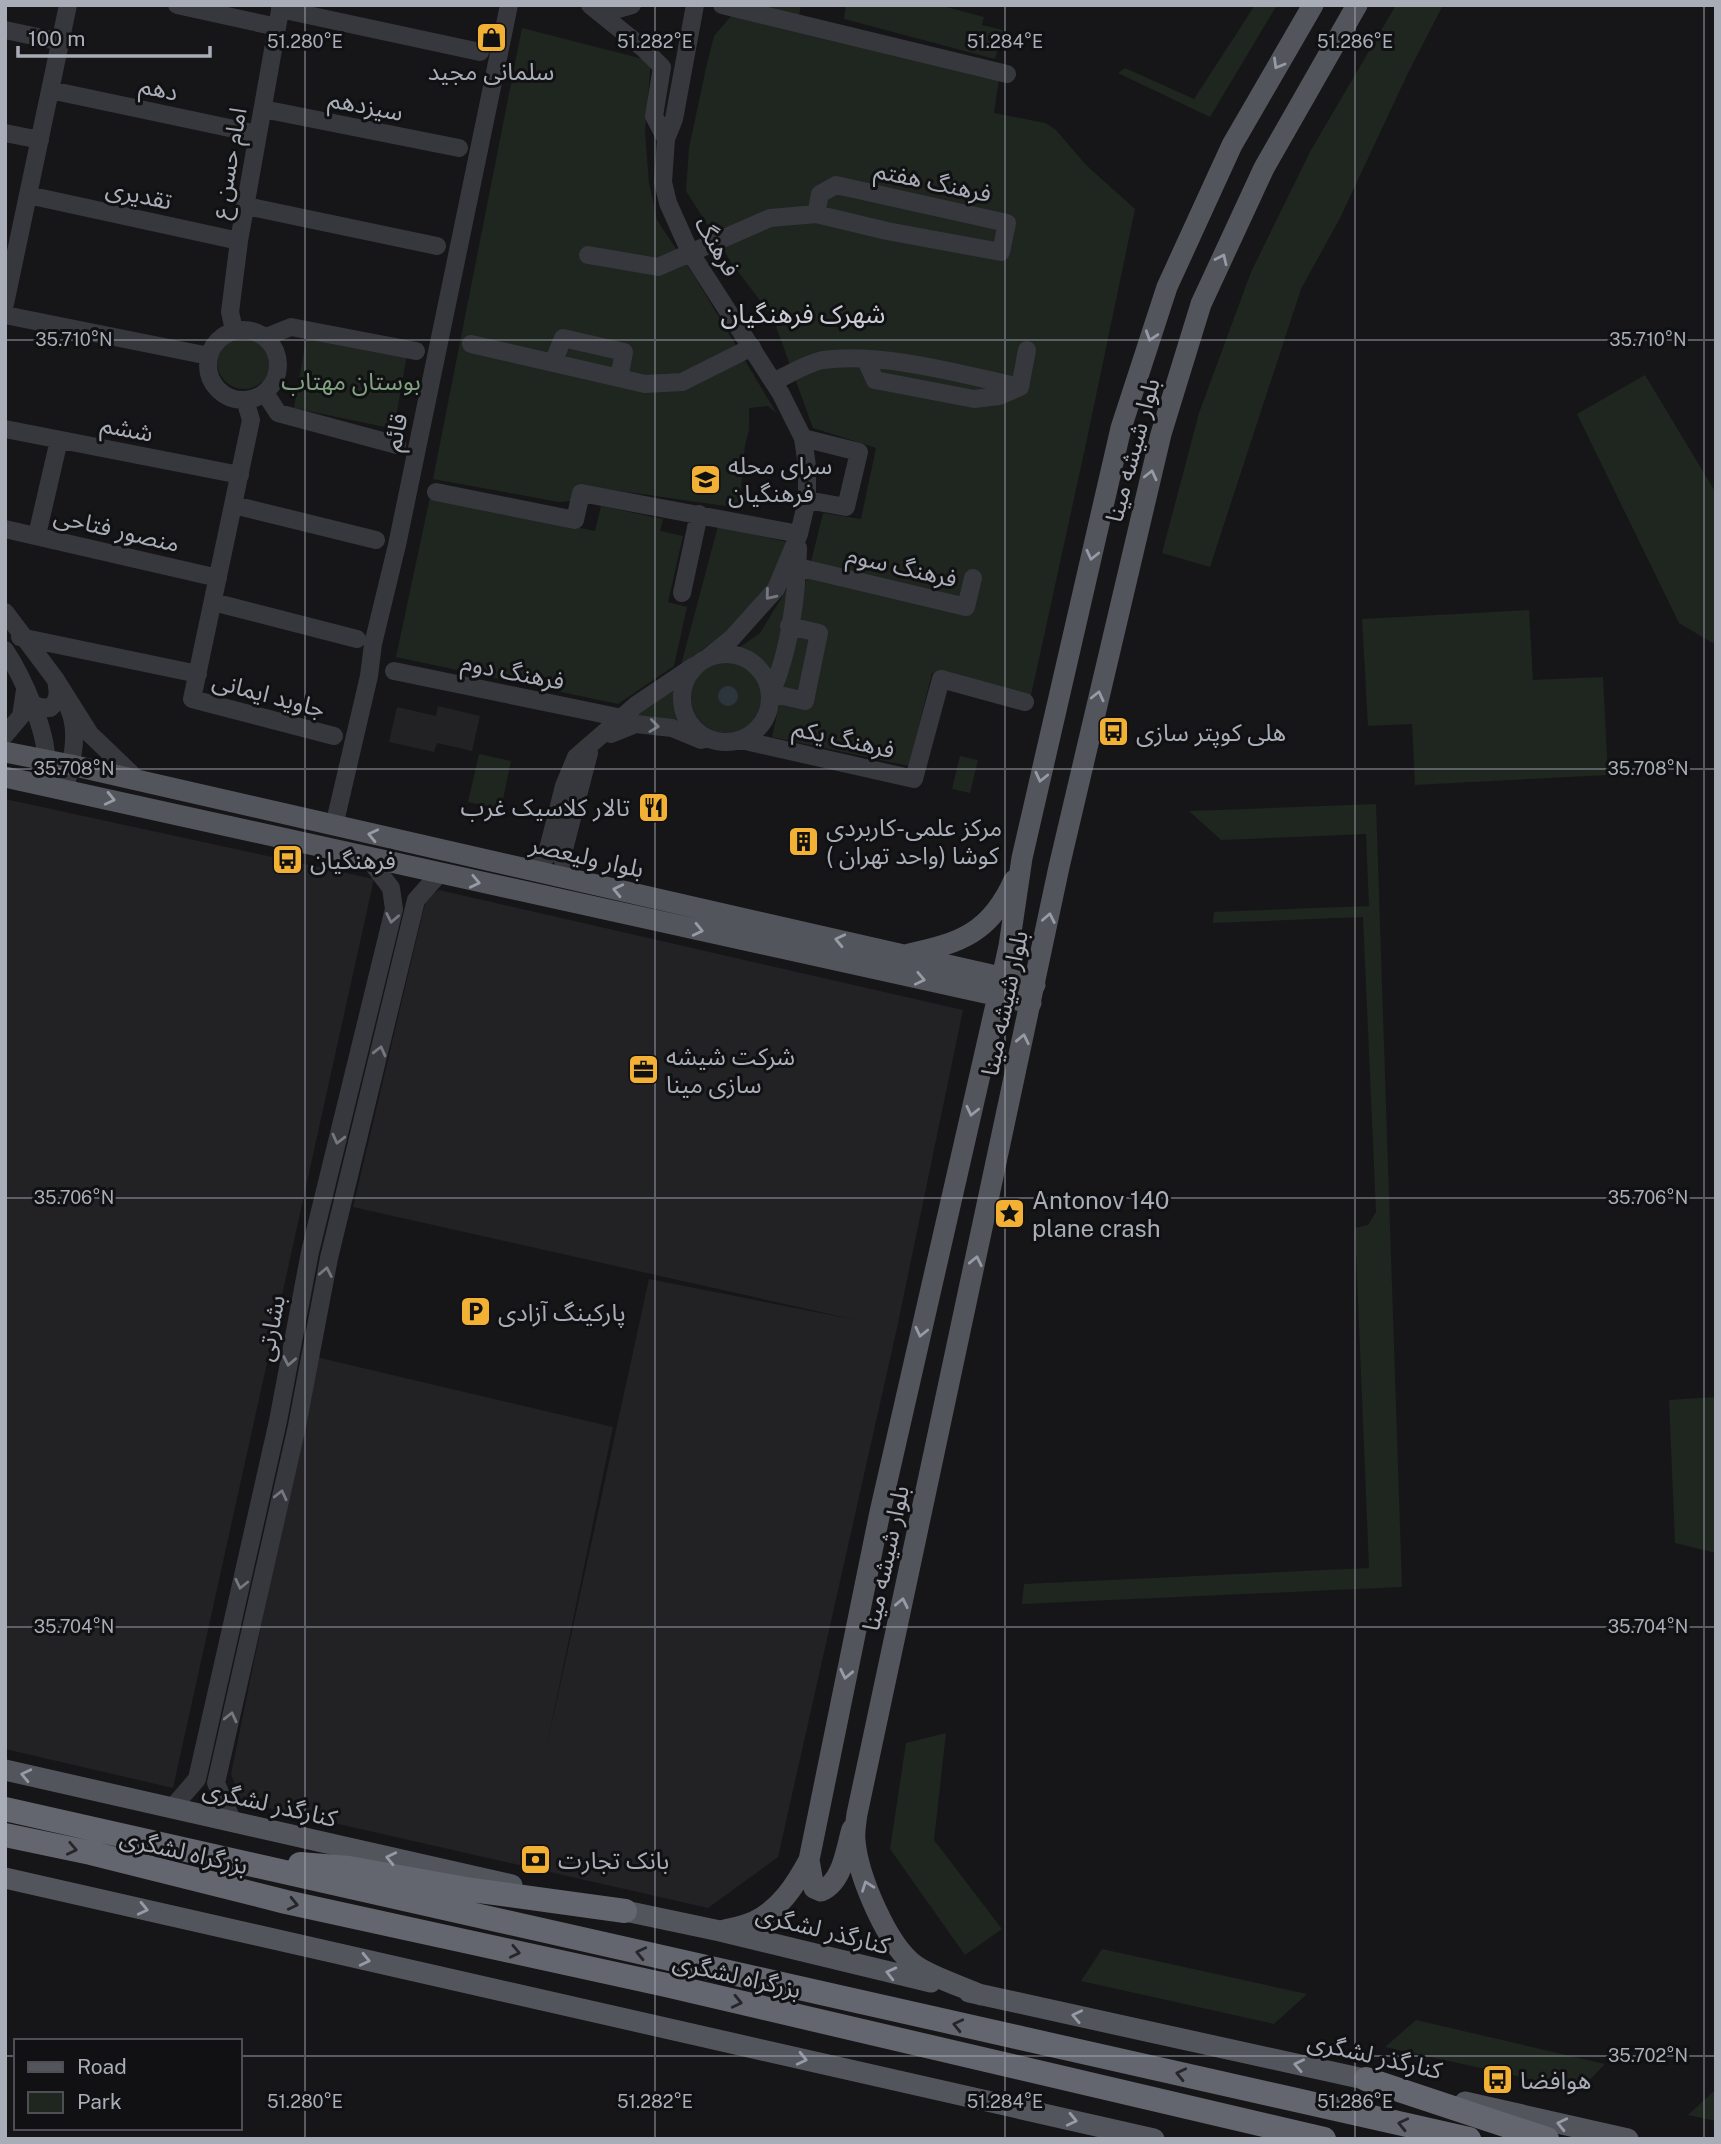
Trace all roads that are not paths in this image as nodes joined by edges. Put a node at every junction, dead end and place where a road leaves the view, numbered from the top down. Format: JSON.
{"nodes":[{"id":1,"x":68,"y":5,"type":"edge"},
{"id":2,"x":177,"y":5,"type":"edge"},
{"id":3,"x":509,"y":5,"type":"edge"},
{"id":4,"x":592,"y":5,"type":"edge"},
{"id":5,"x":632,"y":5,"type":"edge"},
{"id":6,"x":695,"y":5,"type":"edge"},
{"id":7,"x":722,"y":5,"type":"edge"},
{"id":8,"x":1313,"y":5,"type":"edge"},
{"id":9,"x":1357,"y":5,"type":"edge"},
{"id":10,"x":281,"y":7,"type":"edge"},
{"id":11,"x":277,"y":27,"type":"junction"},
{"id":12,"x":5,"y":30,"type":"edge"},
{"id":13,"x":61,"y":42,"type":"junction"},
{"id":14,"x":480,"y":52,"type":"dead end"},
{"id":15,"x":662,"y":67,"type":"junction"},
{"id":16,"x":683,"y":69,"type":"junction"},
{"id":17,"x":1007,"y":74,"type":"dead end"},
{"id":18,"x":50,"y":90,"type":"junction"},
{"id":19,"x":262,"y":109,"type":"junction"},
{"id":20,"x":5,"y":132,"type":"edge"},
{"id":21,"x":258,"y":134,"type":"junction"},
{"id":22,"x":666,"y":138,"type":"junction"},
{"id":23,"x":40,"y":140,"type":"junction"},
{"id":24,"x":459,"y":148,"type":"dead end"},
{"id":25,"x":28,"y":195,"type":"junction"},
{"id":26,"x":246,"y":206,"type":"junction"},
{"id":27,"x":816,"y":214,"type":"junction"},
{"id":28,"x":12,"y":239,"type":"edge"},
{"id":29,"x":239,"y":241,"type":"junction"},
{"id":30,"x":437,"y":246,"type":"dead end"},
{"id":31,"x":690,"y":252,"type":"junction"},
{"id":32,"x":587,"y":255,"type":"dead end"},
{"id":33,"x":1163,"y":302,"type":"junction"},
{"id":34,"x":5,"y":304,"type":"edge"},
{"id":35,"x":5,"y":315,"type":"edge"},
{"id":36,"x":1197,"y":315,"type":"junction"},
{"id":37,"x":234,"y":330,"type":"junction"},
{"id":38,"x":266,"y":337,"type":"junction"},
{"id":39,"x":471,"y":344,"type":"dead end"},
{"id":40,"x":752,"y":347,"type":"junction"},
{"id":41,"x":1027,"y":350,"type":"dead end"},
{"id":42,"x":416,"y":351,"type":"dead end"},
{"id":43,"x":209,"y":356,"type":"junction"},
{"id":44,"x":553,"y":363,"type":"junction"},
{"id":45,"x":619,"y":378,"type":"junction"},
{"id":46,"x":773,"y":382,"type":"junction"},
{"id":47,"x":265,"y":393,"type":"junction"},
{"id":48,"x":245,"y":400,"type":"junction"},
{"id":49,"x":5,"y":429,"type":"edge"},
{"id":50,"x":803,"y":438,"type":"junction"},
{"id":51,"x":59,"y":440,"type":"junction"},
{"id":52,"x":397,"y":445,"type":"dead end"},
{"id":53,"x":240,"y":475,"type":"junction"},
{"id":54,"x":436,"y":492,"type":"dead end"},
{"id":55,"x":807,"y":500,"type":"junction"},
{"id":56,"x":233,"y":505,"type":"junction"},
{"id":57,"x":699,"y":514,"type":"junction"},
{"id":58,"x":5,"y":529,"type":"edge"},
{"id":59,"x":799,"y":534,"type":"junction"},
{"id":60,"x":37,"y":535,"type":"junction"},
{"id":61,"x":376,"y":540,"type":"dead end"},
{"id":62,"x":798,"y":567,"type":"junction"},
{"id":63,"x":218,"y":578,"type":"junction"},
{"id":64,"x":973,"y":578,"type":"dead end"},
{"id":65,"x":682,"y":593,"type":"dead end"},
{"id":66,"x":213,"y":601,"type":"junction"},
{"id":67,"x":5,"y":612,"type":"edge"},
{"id":68,"x":789,"y":626,"type":"junction"},
{"id":69,"x":13,"y":635,"type":"edge"},
{"id":70,"x":357,"y":639,"type":"dead end"},
{"id":71,"x":5,"y":650,"type":"edge"},
{"id":72,"x":700,"y":662,"type":"junction"},
{"id":73,"x":394,"y":671,"type":"dead end"},
{"id":74,"x":198,"y":674,"type":"junction"},
{"id":75,"x":56,"y":680,"type":"junction"},
{"id":76,"x":771,"y":693,"type":"junction"},
{"id":77,"x":28,"y":694,"type":"junction"},
{"id":78,"x":1025,"y":702,"type":"dead end"},
{"id":79,"x":622,"y":718,"type":"junction"},
{"id":80,"x":5,"y":735,"type":"edge"},
{"id":81,"x":334,"y":736,"type":"dead end"},
{"id":82,"x":741,"y":740,"type":"junction"},
{"id":83,"x":594,"y":741,"type":"junction"},
{"id":84,"x":715,"y":741,"type":"junction"},
{"id":85,"x":5,"y":752,"type":"edge"},
{"id":86,"x":47,"y":761,"type":"junction"},
{"id":87,"x":71,"y":765,"type":"junction"},
{"id":88,"x":5,"y":777,"type":"edge"},
{"id":89,"x":139,"y":781,"type":"junction"},
{"id":90,"x":43,"y":785,"type":"junction"},
{"id":91,"x":65,"y":789,"type":"junction"},
{"id":92,"x":334,"y":826,"type":"junction"},
{"id":93,"x":555,"y":851,"type":"junction"},
{"id":94,"x":368,"y":858,"type":"junction"},
{"id":95,"x":1022,"y":858,"type":"junction"},
{"id":96,"x":520,"y":868,"type":"junction"},
{"id":97,"x":439,"y":874,"type":"junction"},
{"id":98,"x":573,"y":891,"type":"junction"},
{"id":99,"x":523,"y":892,"type":"junction"},
{"id":100,"x":904,"y":954,"type":"junction"},
{"id":101,"x":1000,"y":987,"type":"junction"},
{"id":102,"x":1033,"y":994,"type":"junction"},
{"id":103,"x":278,"y":1421,"type":"junction"},
{"id":104,"x":297,"y":1426,"type":"junction"},
{"id":105,"x":5,"y":1770,"type":"edge"},
{"id":106,"x":197,"y":1779,"type":"junction"},
{"id":107,"x":216,"y":1783,"type":"junction"},
{"id":108,"x":173,"y":1808,"type":"junction"},
{"id":109,"x":5,"y":1809,"type":"edge"},
{"id":110,"x":857,"y":1814,"type":"junction"},
{"id":111,"x":233,"y":1822,"type":"junction"},
{"id":112,"x":5,"y":1835,"type":"edge"},
{"id":113,"x":213,"y":1858,"type":"junction"},
{"id":114,"x":809,"y":1860,"type":"junction"},
{"id":115,"x":5,"y":1878,"type":"edge"},
{"id":116,"x":625,"y":1911,"type":"junction"},
{"id":117,"x":720,"y":1931,"type":"junction"},
{"id":118,"x":981,"y":1995,"type":"junction"},
{"id":119,"x":1366,"y":2079,"type":"junction"},
{"id":120,"x":1228,"y":2117,"type":"junction"},
{"id":121,"x":1154,"y":2139,"type":"edge"},
{"id":122,"x":1290,"y":2139,"type":"edge"},
{"id":123,"x":1324,"y":2139,"type":"edge"},
{"id":124,"x":1469,"y":2139,"type":"edge"},
{"id":125,"x":1547,"y":2139,"type":"edge"},
{"id":126,"x":1628,"y":2139,"type":"edge"}],
"edges":[{"from":1,"to":13,"type":"street"},
{"from":2,"to":11,"type":"street"},
{"from":3,"to":92,"type":"street","name":"قائم"},
{"from":4,"to":5,"type":"street"},
{"from":4,"to":15,"type":"street"},
{"from":6,"to":16,"type":"street","name":"فرهنگ"},
{"from":7,"to":17,"type":"street"},
{"from":8,"to":33,"type":"main road","name":"بلوار شیشه مینا","one_way":true},
{"from":36,"to":9,"type":"main road","name":"بلوار شیشه مینا","one_way":true},
{"from":10,"to":11,"type":"street","name":"امام حسن ع"},
{"from":10,"to":14,"type":"street"},
{"from":11,"to":19,"type":"street","name":"امام حسن ع"},
{"from":12,"to":13,"type":"street"},
{"from":13,"to":18,"type":"street"},
{"from":15,"to":16,"type":"street"},
{"from":15,"to":22,"type":"street"},
{"from":16,"to":22,"type":"street","name":"فرهنگ"},
{"from":18,"to":21,"type":"street","name":"دهم"},
{"from":18,"to":23,"type":"street"},
{"from":19,"to":21,"type":"street","name":"امام حسن ع"},
{"from":19,"to":24,"type":"street","name":"سیزدهم"},
{"from":20,"to":23,"type":"street"},
{"from":21,"to":26,"type":"street","name":"امام حسن ع"},
{"from":22,"to":31,"type":"street","name":"فرهنگ"},
{"from":23,"to":25,"type":"street"},
{"from":25,"to":28,"type":"street"},
{"from":25,"to":29,"type":"street","name":"تقدیری"},
{"from":26,"to":29,"type":"street","name":"امام حسن ع"},
{"from":26,"to":30,"type":"street"},
{"from":27,"to":27,"type":"street","name":"فرهنگ هفتم"},
{"from":27,"to":31,"type":"street","name":"فرهنگ هفتم"},
{"from":28,"to":34,"type":"street"},
{"from":29,"to":37,"type":"street","name":"امام حسن ع"},
{"from":31,"to":32,"type":"street","name":"فرهنگ هفتم"},
{"from":31,"to":40,"type":"street","name":"فرهنگ"},
{"from":33,"to":36,"type":"main road"},
{"from":33,"to":95,"type":"main road","name":"بلوار شیشه مینا","one_way":true},
{"from":35,"to":43,"type":"street"},
{"from":102,"to":36,"type":"main road","name":"بلوار شیشه مینا","one_way":true},
{"from":37,"to":38,"type":"street"},
{"from":37,"to":43,"type":"street"},
{"from":38,"to":42,"type":"street"},
{"from":38,"to":47,"type":"street"},
{"from":39,"to":44,"type":"street"},
{"from":40,"to":45,"type":"street"},
{"from":40,"to":46,"type":"street","name":"فرهنگ"},
{"from":41,"to":46,"type":"street"},
{"from":43,"to":48,"type":"street"},
{"from":44,"to":45,"type":"street"},
{"from":44,"to":45,"type":"street"},
{"from":46,"to":50,"type":"street","name":"فرهنگ"},
{"from":47,"to":48,"type":"street"},
{"from":47,"to":52,"type":"street"},
{"from":48,"to":53,"type":"street"},
{"from":49,"to":51,"type":"street","name":"ششم"},
{"from":50,"to":55,"type":"street","name":"فرهنگ"},
{"from":50,"to":55,"type":"street"},
{"from":51,"to":53,"type":"street","name":"ششم"},
{"from":51,"to":60,"type":"street"},
{"from":53,"to":56,"type":"street"},
{"from":54,"to":57,"type":"street"},
{"from":55,"to":59,"type":"street","name":"فرهنگ"},
{"from":56,"to":61,"type":"street"},
{"from":56,"to":63,"type":"street"},
{"from":57,"to":59,"type":"street"},
{"from":57,"to":65,"type":"street"},
{"from":58,"to":60,"type":"street","name":"منصور فتاحی"},
{"from":59,"to":62,"type":"street","name":"فرهنگ"},
{"from":59,"to":72,"type":"street","name":"فرهنگ","one_way":true},
{"from":60,"to":63,"type":"street","name":"منصور فتاحی"},
{"from":62,"to":64,"type":"street","name":"فرهنگ سوم"},
{"from":62,"to":68,"type":"street","name":"فرهنگ"},
{"from":63,"to":66,"type":"street"},
{"from":66,"to":70,"type":"street"},
{"from":66,"to":74,"type":"street"},
{"from":67,"to":69,"type":"street"},
{"from":68,"to":76,"type":"street","name":"فرهنگ"},
{"from":68,"to":76,"type":"street"},
{"from":69,"to":74,"type":"street"},
{"from":69,"to":75,"type":"street"},
{"from":71,"to":77,"type":"street"},
{"from":72,"to":76,"type":"street","name":"فرهنگ"},
{"from":72,"to":79,"type":"street","name":"فرهنگ"},
{"from":72,"to":84,"type":"street"},
{"from":73,"to":79,"type":"street","name":"فرهنگ دوم"},
{"from":74,"to":81,"type":"street","name":"جاوید ایمانی"},
{"from":75,"to":77,"type":"street"},
{"from":75,"to":87,"type":"street"},
{"from":75,"to":89,"type":"street"},
{"from":76,"to":82,"type":"street","name":"فرهنگ"},
{"from":77,"to":80,"type":"street"},
{"from":77,"to":86,"type":"street"},
{"from":78,"to":82,"type":"street","name":"فرهنگ یکم"},
{"from":79,"to":83,"type":"street","name":"فرهنگ"},
{"from":82,"to":84,"type":"street"},
{"from":83,"to":84,"type":"street","one_way":true},
{"from":83,"to":93,"type":"street","name":"فرهنگ"},
{"from":85,"to":86,"type":"main road","name":"بلوار ولیعصر"},
{"from":86,"to":87,"type":"main road","name":"بلوار ولیعصر"},
{"from":86,"to":90,"type":"street"},
{"from":87,"to":89,"type":"main road","name":"بلوار ولیعصر"},
{"from":87,"to":91,"type":"street"},
{"from":88,"to":90,"type":"main road","name":"بلوار ولیعصر"},
{"from":89,"to":92,"type":"main road","name":"بلوار ولیعصر"},
{"from":90,"to":91,"type":"main road","name":"بلوار ولیعصر"},
{"from":91,"to":94,"type":"main road","name":"بلوار ولیعصر","one_way":true},
{"from":96,"to":92,"type":"main road","name":"بلوار ولیعصر","one_way":true},
{"from":93,"to":96,"type":"street"},
{"from":93,"to":98,"type":"street"},
{"from":94,"to":97,"type":"main road","name":"بلوار ولیعصر"},
{"from":94,"to":103,"type":"street","name":"بشارتی","one_way":true},
{"from":95,"to":100,"type":"main road"},
{"from":95,"to":101,"type":"main road","name":"بلوار شیشه مینا"},
{"from":96,"to":98,"type":"main road","name":"بلوار ولیعصر"},
{"from":96,"to":99,"type":"main road"},
{"from":97,"to":99,"type":"main road","name":"بلوار ولیعصر","one_way":true},
{"from":104,"to":97,"type":"street","name":"بشارتی","one_way":true},
{"from":98,"to":99,"type":"main road","name":"بلوار ولیعصر"},
{"from":100,"to":98,"type":"main road","name":"بلوار ولیعصر","one_way":true},
{"from":98,"to":101,"type":"main road","name":"بلوار ولیعصر","one_way":true},
{"from":100,"to":101,"type":"main road","name":"بلوار ولیعصر"},
{"from":101,"to":102,"type":"main road","name":"بلوار ولیعصر"},
{"from":101,"to":114,"type":"main road","name":"بلوار شیشه مینا","one_way":true},
{"from":110,"to":102,"type":"main road","name":"بلوار شیشه مینا","one_way":true},
{"from":103,"to":104,"type":"street"},
{"from":103,"to":106,"type":"street","name":"بشارتی","one_way":true},
{"from":107,"to":104,"type":"street","name":"بشارتی","one_way":true},
{"from":108,"to":105,"type":"main road","name":"کنارگذر لشگری","one_way":true},
{"from":106,"to":107,"type":"street"},
{"from":106,"to":108,"type":"street","name":"بشارتی"},
{"from":107,"to":111,"type":"street"},
{"from":108,"to":111,"type":"main road","name":"کنارگذر لشگری"},
{"from":109,"to":113,"type":"highway","name":"بزرگراه لشگری"},
{"from":110,"to":114,"type":"main road"},
{"from":118,"to":110,"type":"main road","name":"بلوار شیشه مینا","one_way":true},
{"from":116,"to":111,"type":"main road","name":"کنارگذر لشگری","one_way":true},
{"from":112,"to":120,"type":"highway","name":"بزرگراه لشگری","one_way":true},
{"from":113,"to":116,"type":"highway"},
{"from":124,"to":113,"type":"highway","name":"بزرگراه لشگری","one_way":true},
{"from":114,"to":117,"type":"main road","name":"بلوار شیشه مینا"},
{"from":115,"to":121,"type":"main road","one_way":true},
{"from":116,"to":117,"type":"main road","name":"کنارگذر لشگری"},
{"from":118,"to":117,"type":"main road","name":"کنارگذر لشگری","one_way":true},
{"from":119,"to":118,"type":"main road","name":"کنارگذر لشگری","one_way":true},
{"from":119,"to":125,"type":"highway"},
{"from":126,"to":119,"type":"main road","name":"کنارگذر لشگری","one_way":true},
{"from":120,"to":122,"type":"highway"},
{"from":120,"to":123,"type":"highway","name":"بزرگراه لشگری"}]}
